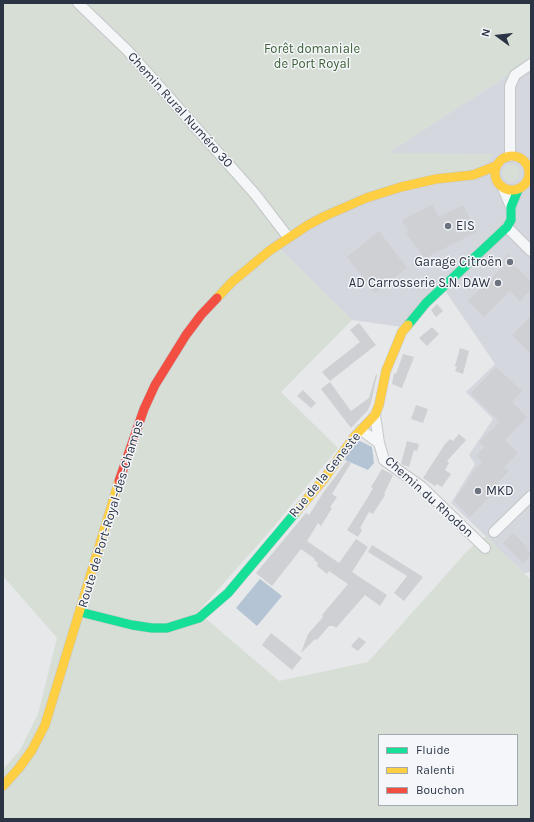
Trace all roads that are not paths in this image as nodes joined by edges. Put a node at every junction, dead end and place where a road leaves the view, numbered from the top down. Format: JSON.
{"nodes":[{"id":1,"x":78,"y":3,"type":"edge"},
{"id":2,"x":531,"y":64,"type":"edge"},
{"id":3,"x":510,"y":156,"type":"junction"},
{"id":4,"x":496,"y":166,"type":"junction"},
{"id":5,"x":529,"y":167,"type":"edge"},
{"id":6,"x":473,"y":175,"type":"junction"},
{"id":7,"x":528,"y":182,"type":"edge"},
{"id":8,"x":500,"y":185,"type":"junction"},
{"id":9,"x":518,"y":190,"type":"junction"},
{"id":10,"x":511,"y":207,"type":"junction"},
{"id":11,"x":507,"y":227,"type":"junction"},
{"id":12,"x":288,"y":238,"type":"junction"},
{"id":13,"x":531,"y":251,"type":"edge"},
{"id":14,"x":375,"y":415,"type":"junction"},
{"id":15,"x":361,"y":430,"type":"junction"},
{"id":16,"x":379,"y":443,"type":"junction"},
{"id":17,"x":531,"y":496,"type":"edge"},
{"id":18,"x":494,"y":532,"type":"dead end"},
{"id":19,"x":485,"y":548,"type":"dead end"},
{"id":20,"x":80,"y":612,"type":"junction"},
{"id":21,"x":3,"y":786,"type":"edge"}],
"edges":[{"from":1,"to":12,"type":"street","name":"Chemin Rural Numéro 30"},
{"from":2,"to":3,"type":"street"},
{"from":3,"to":4,"type":"main road"},
{"from":3,"to":5,"type":"main road"},
{"from":4,"to":6,"type":"main road","name":"Route de Port-Royal-des-Champs"},
{"from":4,"to":8,"type":"main road"},
{"from":5,"to":7,"type":"main road"},
{"from":6,"to":8,"type":"main road","name":"Route de Port-Royal-des-Champs"},
{"from":6,"to":12,"type":"main road","name":"Route de Port-Royal-des-Champs"},
{"from":7,"to":9,"type":"main road"},
{"from":8,"to":9,"type":"main road"},
{"from":8,"to":10,"type":"street"},
{"from":9,"to":10,"type":"main road"},
{"from":10,"to":11,"type":"main road"},
{"from":11,"to":13,"type":"street"},
{"from":11,"to":14,"type":"main road","name":"Rue de la Geneste"},
{"from":12,"to":20,"type":"main road","name":"Route de Port-Royal-des-Champs"},
{"from":14,"to":15,"type":"main road","name":"Rue de la Geneste"},
{"from":14,"to":16,"type":"street","name":"Chemin du Rhodon"},
{"from":15,"to":16,"type":"street","name":"Chemin du Rhodon"},
{"from":15,"to":20,"type":"main road","name":"Rue de la Geneste"},
{"from":16,"to":19,"type":"street","name":"Chemin du Rhodon"},
{"from":17,"to":18,"type":"street"},
{"from":20,"to":21,"type":"main road","name":"Route de Port-Royal-des-Champs"}]}
